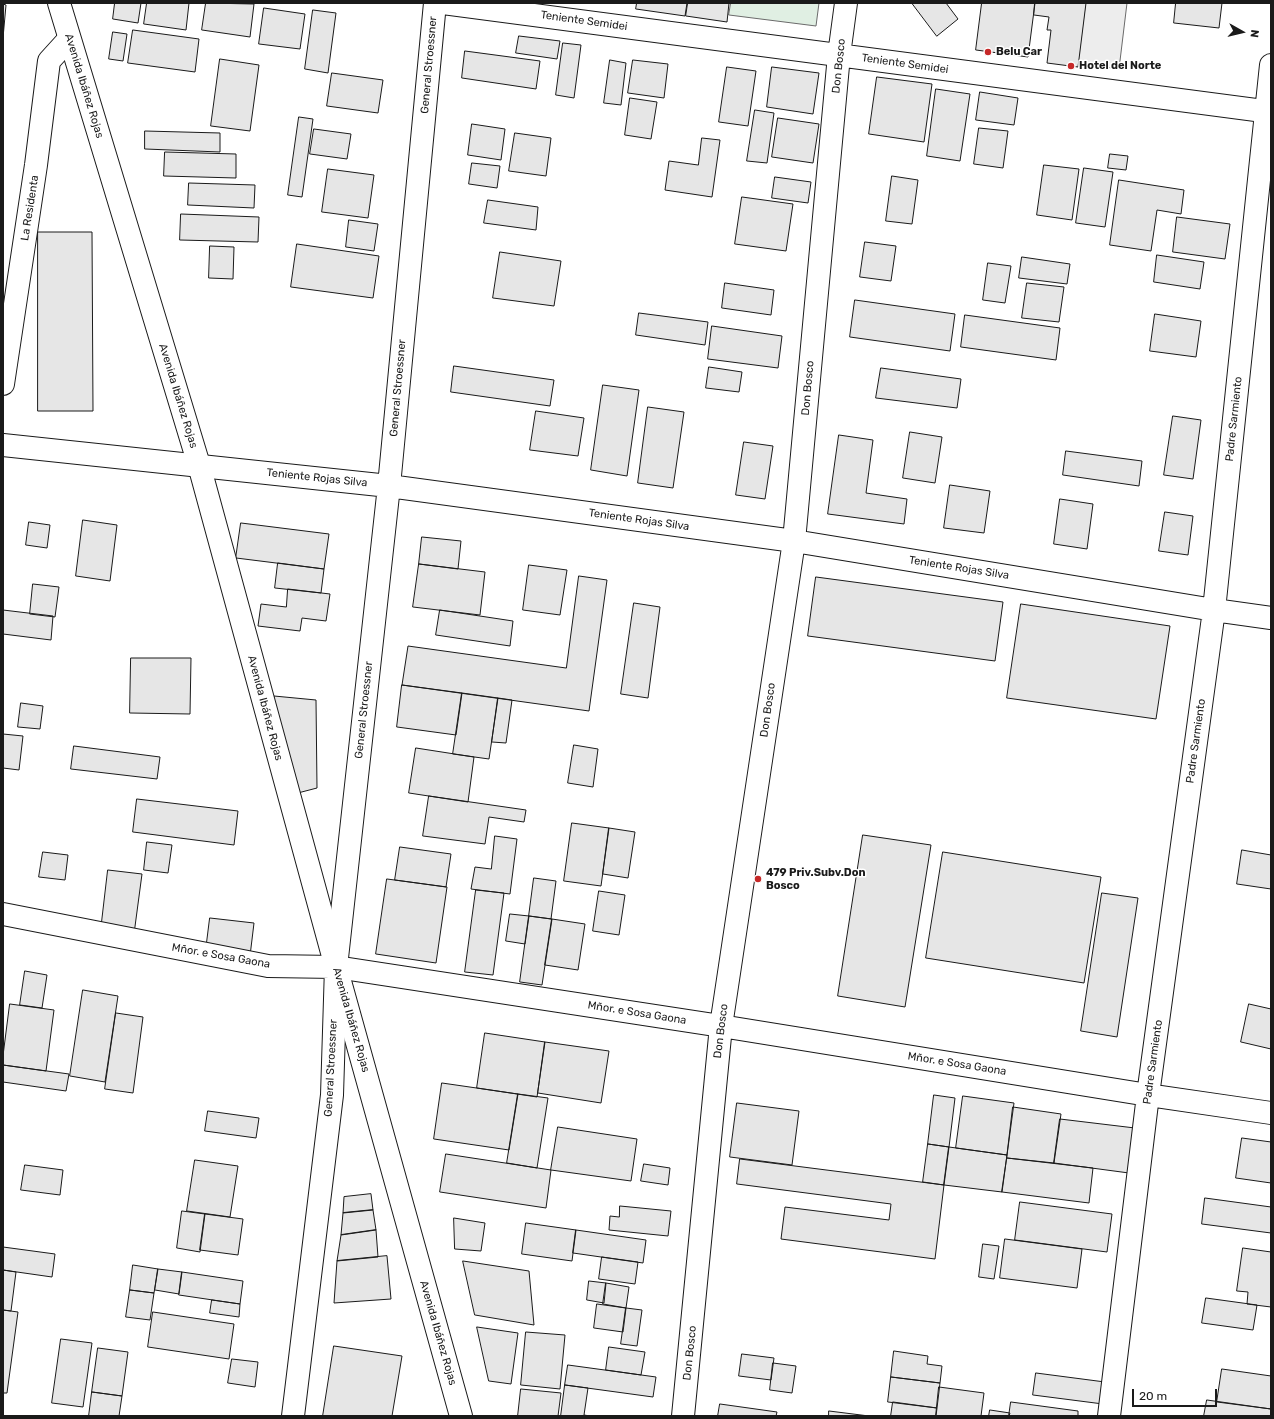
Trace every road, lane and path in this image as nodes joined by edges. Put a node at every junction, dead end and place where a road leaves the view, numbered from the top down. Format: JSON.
{"nodes":[{"id":1,"x":59,"y":3,"type":"edge"},
{"id":2,"x":435,"y":3,"type":"edge"},
{"id":3,"x":443,"y":3,"type":"edge"},
{"id":4,"x":846,"y":3,"type":"edge"},
{"id":5,"x":70,"y":39,"type":"junction"},
{"id":6,"x":839,"y":55,"type":"junction"},
{"id":7,"x":1271,"y":65,"type":"edge"},
{"id":8,"x":1269,"y":112,"type":"edge"},
{"id":9,"x":3,"y":384,"type":"edge"},
{"id":10,"x":3,"y":445,"type":"edge"},
{"id":11,"x":199,"y":465,"type":"junction"},
{"id":12,"x":389,"y":486,"type":"junction"},
{"id":13,"x":794,"y":541,"type":"junction"},
{"id":14,"x":1214,"y":610,"type":"junction"},
{"id":15,"x":1271,"y":618,"type":"edge"},
{"id":16,"x":3,"y":914,"type":"edge"},
{"id":17,"x":336,"y":967,"type":"junction"},
{"id":18,"x":721,"y":1026,"type":"junction"},
{"id":19,"x":1148,"y":1095,"type":"junction"},
{"id":20,"x":1271,"y":1113,"type":"edge"},
{"id":21,"x":293,"y":1416,"type":"edge"},
{"id":22,"x":461,"y":1416,"type":"edge"},
{"id":23,"x":683,"y":1416,"type":"edge"},
{"id":24,"x":1109,"y":1416,"type":"edge"}],
"edges":[{"from":1,"to":5,"type":"main road","name":"Avenida Ibáñez Rojas"},
{"from":2,"to":12,"type":"main road","name":"General Stroessner"},
{"from":3,"to":6,"type":"main road","name":"Teniente Semidei"},
{"from":4,"to":6,"type":"main road","name":"Don Bosco"},
{"from":5,"to":9,"type":"main road","name":"La Residenta"},
{"from":5,"to":11,"type":"main road","name":"Avenida Ibáñez Rojas"},
{"from":6,"to":8,"type":"main road","name":"Teniente Semidei"},
{"from":6,"to":13,"type":"main road","name":"Don Bosco"},
{"from":7,"to":8,"type":"main road","name":"Padre Sarmiento"},
{"from":8,"to":14,"type":"main road","name":"Padre Sarmiento"},
{"from":10,"to":11,"type":"main road","name":"Teniente Rojas Silva"},
{"from":11,"to":12,"type":"main road","name":"Teniente Rojas Silva"},
{"from":11,"to":17,"type":"main road","name":"Avenida Ibáñez Rojas"},
{"from":12,"to":13,"type":"main road","name":"Teniente Rojas Silva"},
{"from":12,"to":17,"type":"main road","name":"General Stroessner"},
{"from":13,"to":14,"type":"main road","name":"Teniente Rojas Silva"},
{"from":13,"to":18,"type":"main road","name":"Don Bosco"},
{"from":14,"to":15,"type":"main road","name":"Teniente Rojas Silva"},
{"from":14,"to":19,"type":"main road","name":"Padre Sarmiento"},
{"from":16,"to":17,"type":"main road","name":"Mñor. e Sosa Gaona"},
{"from":17,"to":18,"type":"main road","name":"Mñor. e Sosa Gaona"},
{"from":17,"to":21,"type":"main road","name":"General Stroessner"},
{"from":17,"to":22,"type":"main road","name":"Avenida Ibáñez Rojas"},
{"from":18,"to":19,"type":"main road","name":"Mñor. e Sosa Gaona"},
{"from":18,"to":23,"type":"main road","name":"Don Bosco"},
{"from":19,"to":20,"type":"main road","name":"Mñor. e Sosa Gaona"},
{"from":19,"to":24,"type":"main road","name":"Padre Sarmiento"}]}
